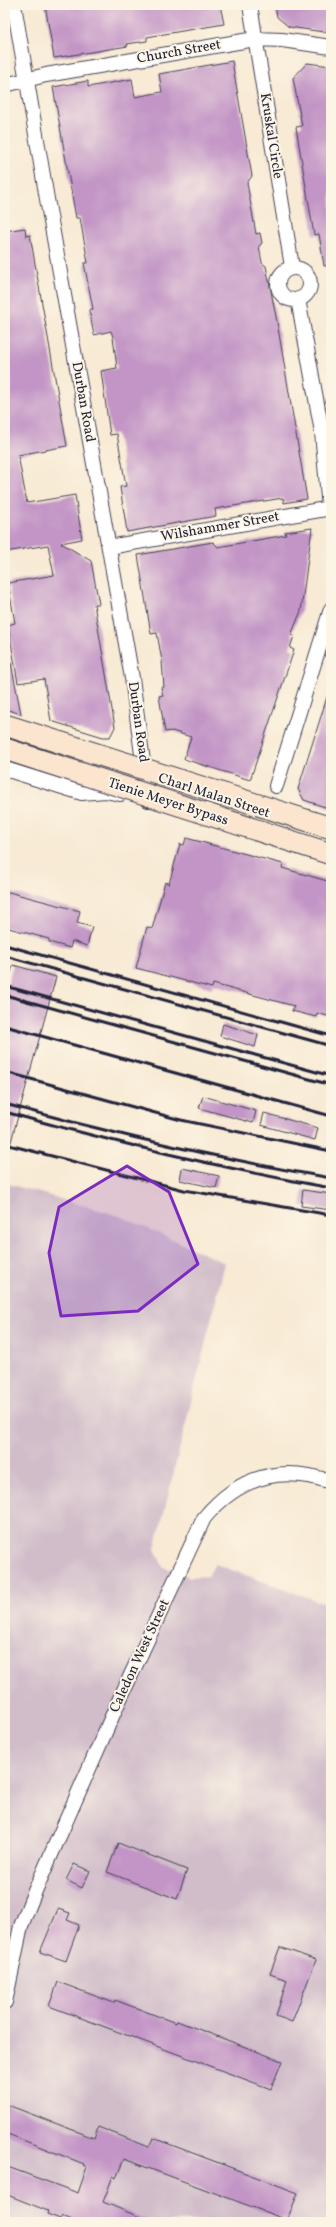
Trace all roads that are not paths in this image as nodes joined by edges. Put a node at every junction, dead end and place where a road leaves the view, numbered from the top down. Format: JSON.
{"nodes":[{"id":1,"x":14,"y":5,"type":"edge"},
{"id":2,"x":250,"y":5,"type":"edge"},
{"id":3,"x":254,"y":39,"type":"junction"},
{"id":4,"x":331,"y":47,"type":"edge"},
{"id":5,"x":28,"y":79,"type":"junction"},
{"id":6,"x":5,"y":85,"type":"edge"},
{"id":7,"x":292,"y":268,"type":"junction"},
{"id":8,"x":298,"y":299,"type":"junction"},
{"id":9,"x":330,"y":508,"type":"edge"},
{"id":10,"x":109,"y":547,"type":"junction"},
{"id":11,"x":331,"y":609,"type":"edge"},
{"id":12,"x":5,"y":727,"type":"edge"},
{"id":13,"x":5,"y":749,"type":"edge"},
{"id":14,"x":5,"y":769,"type":"edge"},
{"id":15,"x":146,"y":773,"type":"junction"},
{"id":16,"x":276,"y":786,"type":"dead end"},
{"id":17,"x":148,"y":800,"type":"junction"},
{"id":18,"x":331,"y":828,"type":"edge"},
{"id":19,"x":331,"y":835,"type":"edge"},
{"id":20,"x":331,"y":854,"type":"edge"},
{"id":21,"x":331,"y":859,"type":"edge"},
{"id":22,"x":331,"y":1482,"type":"edge"},
{"id":23,"x":21,"y":1926,"type":"junction"},
{"id":24,"x":5,"y":1954,"type":"edge"},
{"id":25,"x":5,"y":2002,"type":"edge"}],
"edges":[{"from":1,"to":5,"type":"street","name":"Durban Road"},
{"from":2,"to":3,"type":"street","name":"Kruskal Circle"},
{"from":3,"to":4,"type":"street","name":"Church Street"},
{"from":3,"to":5,"type":"street","name":"Church Street"},
{"from":3,"to":7,"type":"street","name":"Kruskal Circle"},
{"from":5,"to":6,"type":"street","name":"Church Street"},
{"from":5,"to":10,"type":"street","name":"Durban Road"},
{"from":7,"to":8,"type":"street"},
{"from":7,"to":8,"type":"street"},
{"from":8,"to":9,"type":"street"},
{"from":9,"to":10,"type":"street","name":"Wilshammer Street"},
{"from":10,"to":15,"type":"street","name":"Durban Road"},
{"from":11,"to":16,"type":"street"},
{"from":12,"to":15,"type":"street","name":"Charl Malan Street"},
{"from":12,"to":18,"type":"main road","name":"Tienie Meyer Bypass","bridge":true},
{"from":13,"to":20,"type":"main road","name":"Tienie Meyer Bypass","bridge":true},
{"from":14,"to":17,"type":"street","name":"Charl Malan Street"},
{"from":15,"to":17,"type":"street","name":"Durban Road"},
{"from":15,"to":19,"type":"street","name":"Charl Malan Street"},
{"from":17,"to":21,"type":"street","name":"Charl Malan Street"},
{"from":22,"to":23,"type":"street","name":"Caledon West Street"},
{"from":23,"to":24,"type":"street"},
{"from":23,"to":25,"type":"street"}]}
